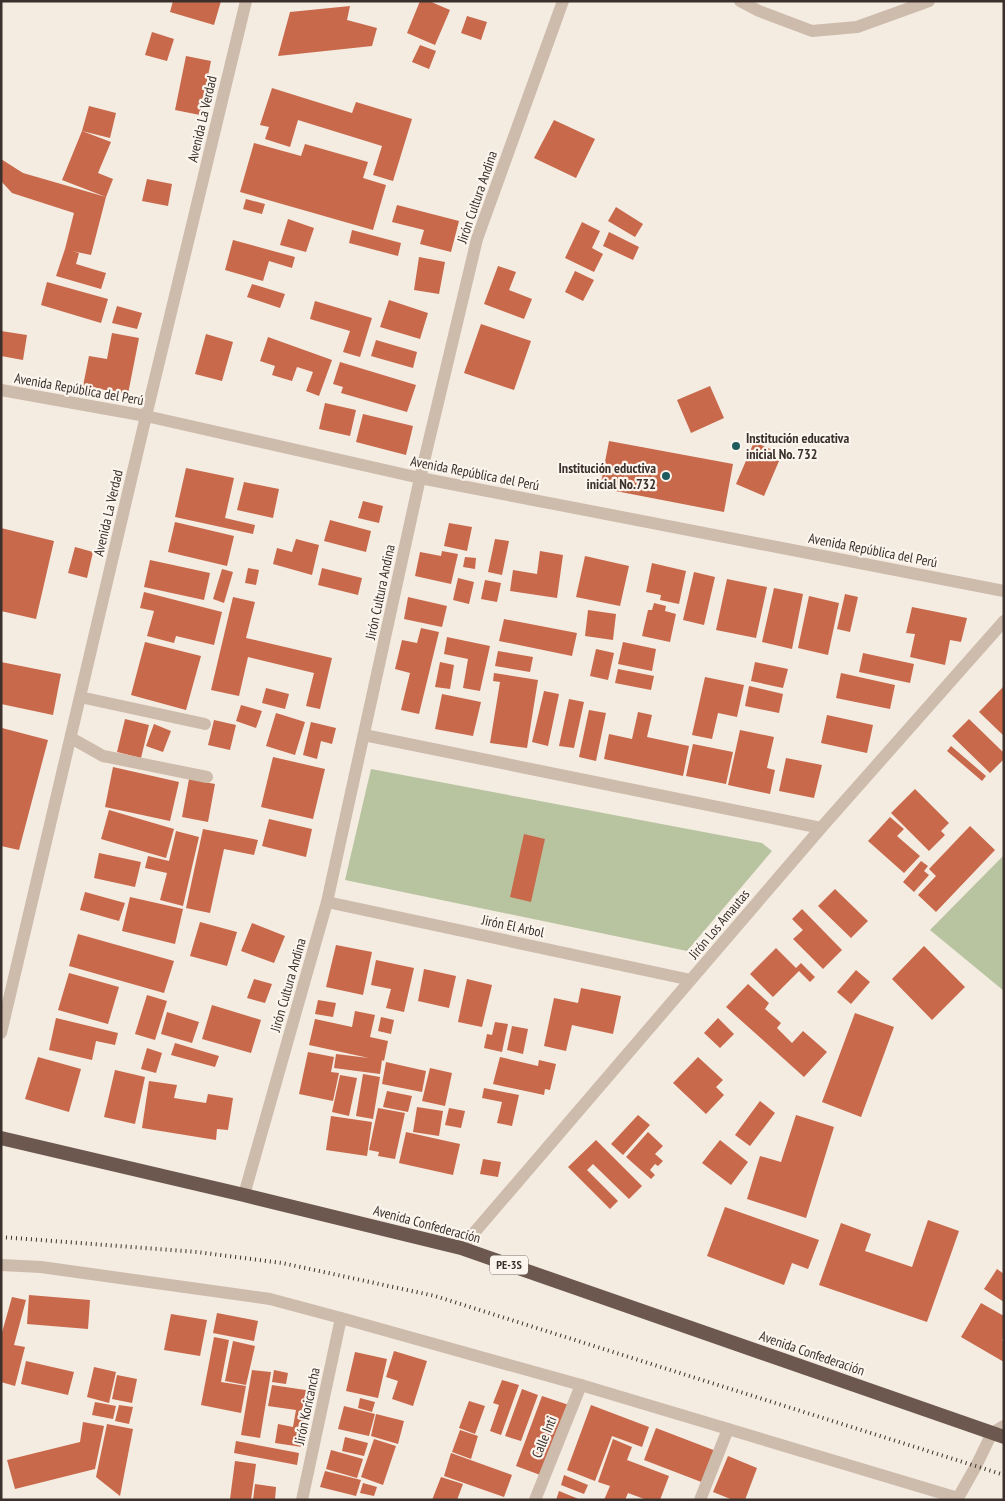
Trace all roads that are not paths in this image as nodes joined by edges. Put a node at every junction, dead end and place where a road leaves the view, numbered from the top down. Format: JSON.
{"nodes":[{"id":1,"x":246,"y":1,"type":"edge"},
{"id":2,"x":563,"y":1,"type":"edge"},
{"id":3,"x":740,"y":1,"type":"edge"},
{"id":4,"x":930,"y":1,"type":"edge"},
{"id":5,"x":1,"y":390,"type":"edge"},
{"id":6,"x":146,"y":416,"type":"junction"},
{"id":7,"x":420,"y":478,"type":"junction"},
{"id":8,"x":1004,"y":591,"type":"edge"},
{"id":9,"x":1004,"y":622,"type":"edge"},
{"id":10,"x":80,"y":697,"type":"junction"},
{"id":11,"x":205,"y":724,"type":"dead end"},
{"id":12,"x":364,"y":735,"type":"junction"},
{"id":13,"x":71,"y":738,"type":"junction"},
{"id":14,"x":207,"y":777,"type":"dead end"},
{"id":15,"x":821,"y":828,"type":"junction"},
{"id":16,"x":328,"y":902,"type":"junction"},
{"id":17,"x":691,"y":980,"type":"junction"},
{"id":18,"x":1,"y":1033,"type":"edge"},
{"id":19,"x":1,"y":1138,"type":"edge"},
{"id":20,"x":244,"y":1195,"type":"junction"},
{"id":21,"x":461,"y":1248,"type":"junction"},
{"id":22,"x":1,"y":1265,"type":"edge"},
{"id":23,"x":341,"y":1318,"type":"junction"},
{"id":24,"x":581,"y":1385,"type":"junction"},
{"id":25,"x":728,"y":1429,"type":"junction"},
{"id":26,"x":1000,"y":1432,"type":"edge"},
{"id":27,"x":302,"y":1500,"type":"edge"},
{"id":28,"x":535,"y":1500,"type":"edge"},
{"id":29,"x":700,"y":1500,"type":"edge"}],
"edges":[{"from":1,"to":6,"type":"street","name":"Avenida La Verdad"},
{"from":2,"to":7,"type":"street","name":"Jirón Cultura Andina"},
{"from":3,"to":4,"type":"street"},
{"from":5,"to":6,"type":"street","name":"Avenida República del Perú"},
{"from":6,"to":7,"type":"street","name":"Avenida República del Perú"},
{"from":6,"to":10,"type":"street","name":"Avenida La Verdad"},
{"from":7,"to":8,"type":"street","name":"Avenida República del Perú"},
{"from":7,"to":12,"type":"street","name":"Jirón Cultura Andina"},
{"from":9,"to":15,"type":"street","name":"Jirón Los Amautas"},
{"from":10,"to":11,"type":"street"},
{"from":10,"to":13,"type":"street","name":"Avenida La Verdad"},
{"from":12,"to":15,"type":"street"},
{"from":12,"to":16,"type":"street","name":"Jirón Cultura Andina"},
{"from":13,"to":14,"type":"street"},
{"from":13,"to":18,"type":"street","name":"Avenida La Verdad"},
{"from":15,"to":17,"type":"street","name":"Jirón Los Amautas"},
{"from":16,"to":17,"type":"street","name":"Jirón El Arbol"},
{"from":16,"to":20,"type":"street","name":"Jirón Cultura Andina"},
{"from":17,"to":21,"type":"street","name":"Jirón Los Amautas"},
{"from":19,"to":20,"type":"highway","name":"Avenida Confederación","number":"PE-3S"},
{"from":20,"to":21,"type":"highway","name":"Avenida Confederación","number":"PE-3S"},
{"from":21,"to":26,"type":"highway","name":"Avenida Confederación","number":"PE-3S"},
{"from":22,"to":23,"type":"street"},
{"from":23,"to":24,"type":"street"},
{"from":23,"to":27,"type":"street","name":"Jirón Koricancha"},
{"from":24,"to":25,"type":"street"},
{"from":24,"to":28,"type":"street","name":"Calle Inti"},
{"from":25,"to":26,"type":"street"},
{"from":25,"to":29,"type":"street"}]}
